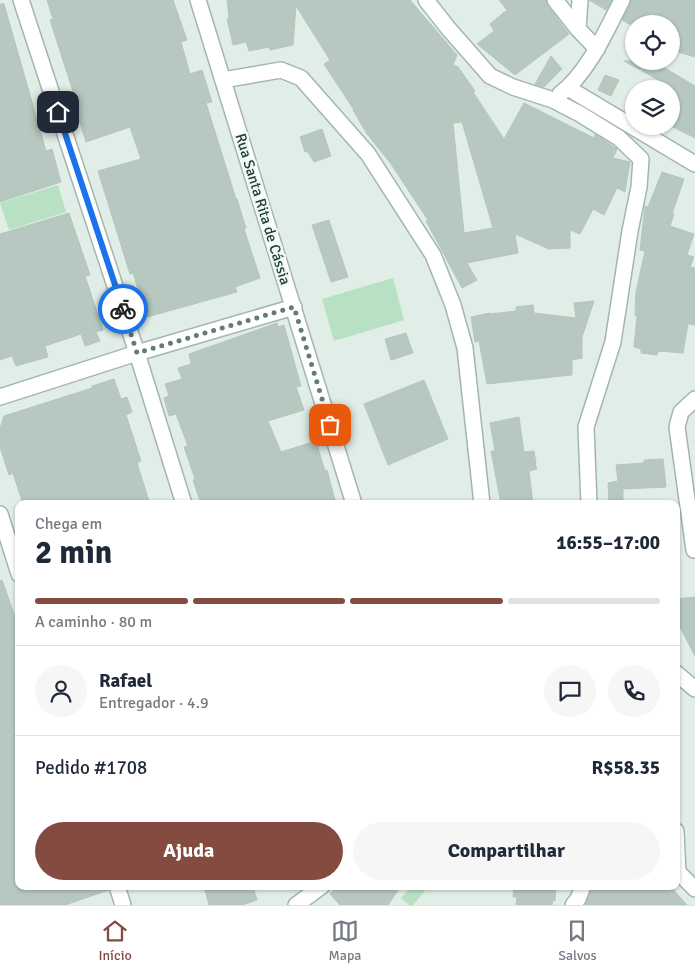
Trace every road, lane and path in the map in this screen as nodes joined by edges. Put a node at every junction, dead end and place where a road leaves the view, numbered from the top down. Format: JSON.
{"nodes":[{"id":1,"x":21,"y":0,"type":"edge"},
{"id":2,"x":198,"y":0,"type":"edge"},
{"id":3,"x":426,"y":0,"type":"edge"},
{"id":4,"x":555,"y":0,"type":"edge"},
{"id":5,"x":580,"y":0,"type":"edge"},
{"id":6,"x":622,"y":0,"type":"edge"},
{"id":7,"x":578,"y":30,"type":"junction"},
{"id":8,"x":597,"y":49,"type":"junction"},
{"id":9,"x":223,"y":80,"type":"junction"},
{"id":10,"x":568,"y":88,"type":"junction"},
{"id":11,"x":553,"y":100,"type":"junction"},
{"id":12,"x":695,"y":164,"type":"edge"},
{"id":13,"x":294,"y":307,"type":"junction"},
{"id":14,"x":137,"y":353,"type":"junction"},
{"id":15,"x":0,"y":397,"type":"edge"},
{"id":16,"x":695,"y":399,"type":"edge"},
{"id":17,"x":688,"y":455,"type":"edge"},
{"id":18,"x":183,"y":500,"type":"edge"},
{"id":19,"x":353,"y":500,"type":"edge"},
{"id":20,"x":482,"y":500,"type":"edge"},
{"id":21,"x":589,"y":500,"type":"edge"},
{"id":22,"x":0,"y":514,"type":"edge"},
{"id":23,"x":694,"y":550,"type":"edge"},
{"id":24,"x":15,"y":561,"type":"edge"},
{"id":25,"x":680,"y":676,"type":"edge"},
{"id":26,"x":695,"y":689,"type":"edge"},
{"id":27,"x":680,"y":875,"type":"edge"},
{"id":28,"x":695,"y":889,"type":"edge"},
{"id":29,"x":118,"y":890,"type":"edge"},
{"id":30,"x":314,"y":890,"type":"edge"},
{"id":31,"x":581,"y":890,"type":"edge"},
{"id":32,"x":303,"y":896,"type":"edge"},
{"id":33,"x":122,"y":905,"type":"edge"},
{"id":34,"x":573,"y":905,"type":"edge"}],
"edges":[{"from":1,"to":14,"type":"street"},
{"from":2,"to":9,"type":"street","name":"Rua Santa Rita de Cássia"},
{"from":3,"to":11,"type":"street"},
{"from":4,"to":7,"type":"street"},
{"from":5,"to":7,"type":"street"},
{"from":6,"to":8,"type":"street"},
{"from":7,"to":8,"type":"street"},
{"from":8,"to":10,"type":"street"},
{"from":9,"to":13,"type":"street","name":"Rua Santa Rita de Cássia"},
{"from":9,"to":20,"type":"street"},
{"from":10,"to":11,"type":"street"},
{"from":10,"to":12,"type":"street"},
{"from":11,"to":21,"type":"street"},
{"from":13,"to":14,"type":"street"},
{"from":13,"to":19,"type":"street","name":"Rua Santa Rita de Cássia"},
{"from":14,"to":15,"type":"street"},
{"from":14,"to":18,"type":"street"},
{"from":16,"to":17,"type":"street"},
{"from":17,"to":23,"type":"street"},
{"from":22,"to":24,"type":"street"},
{"from":25,"to":26,"type":"street"},
{"from":27,"to":28,"type":"street"},
{"from":29,"to":33,"type":"street"},
{"from":30,"to":32,"type":"street"},
{"from":31,"to":34,"type":"street"}]}
